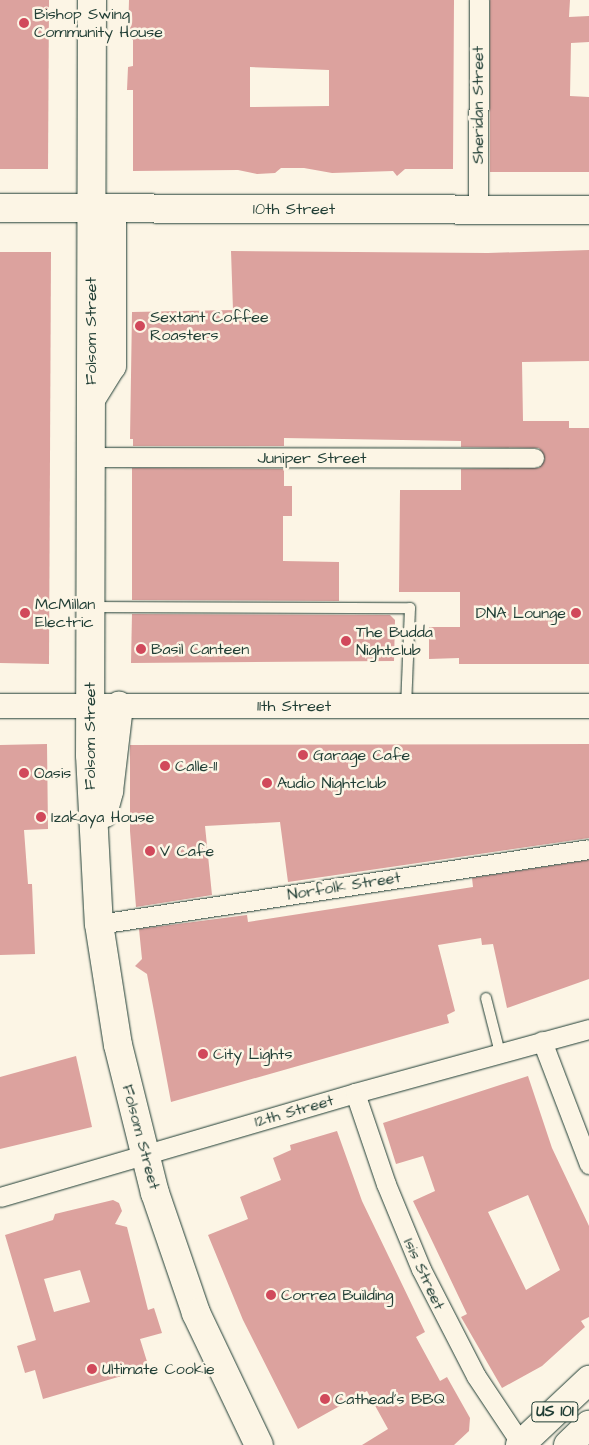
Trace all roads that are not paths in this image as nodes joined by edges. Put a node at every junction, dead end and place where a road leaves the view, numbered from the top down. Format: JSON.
{"nodes":[{"id":1,"x":92,"y":0,"type":"edge"},
{"id":2,"x":478,"y":0,"type":"edge"},
{"id":3,"x":0,"y":208,"type":"edge"},
{"id":4,"x":102,"y":209,"type":"junction"},
{"id":5,"x":478,"y":209,"type":"junction"},
{"id":6,"x":589,"y":210,"type":"edge"},
{"id":7,"x":91,"y":457,"type":"junction"},
{"id":8,"x":534,"y":458,"type":"dead end"},
{"id":9,"x":90,"y":607,"type":"junction"},
{"id":10,"x":0,"y":706,"type":"edge"},
{"id":11,"x":119,"y":706,"type":"junction"},
{"id":12,"x":406,"y":706,"type":"junction"},
{"id":13,"x":589,"y":706,"type":"edge"},
{"id":14,"x":90,"y":707,"type":"junction"},
{"id":15,"x":93,"y":849,"type":"junction"},
{"id":16,"x":588,"y":849,"type":"edge"},
{"id":17,"x":99,"y":924,"type":"junction"},
{"id":18,"x":486,"y":998,"type":"dead end"},
{"id":19,"x":589,"y":1029,"type":"edge"},
{"id":20,"x":542,"y":1041,"type":"junction"},
{"id":21,"x":500,"y":1053,"type":"junction"},
{"id":22,"x":355,"y":1093,"type":"junction"},
{"id":23,"x":144,"y":1154,"type":"junction"},
{"id":24,"x":589,"y":1164,"type":"edge"},
{"id":25,"x":0,"y":1197,"type":"edge"},
{"id":26,"x":589,"y":1379,"type":"edge"},
{"id":27,"x":589,"y":1425,"type":"edge"},
{"id":28,"x":589,"y":1430,"type":"edge"},
{"id":29,"x":519,"y":1444,"type":"edge"},
{"id":30,"x":259,"y":1445,"type":"edge"},
{"id":31,"x":568,"y":1445,"type":"edge"},
{"id":32,"x":572,"y":1445,"type":"edge"}],
"edges":[{"from":1,"to":4,"type":"main road","name":"Folsom Street"},
{"from":2,"to":5,"type":"street","name":"Sheridan Street"},
{"from":3,"to":4,"type":"main road","name":"10th Street"},
{"from":4,"to":5,"type":"main road","name":"10th Street"},
{"from":4,"to":7,"type":"main road","name":"Folsom Street"},
{"from":5,"to":6,"type":"main road","name":"10th Street"},
{"from":7,"to":8,"type":"street","name":"Juniper Street"},
{"from":7,"to":9,"type":"main road","name":"Folsom Street"},
{"from":9,"to":12,"type":"lane"},
{"from":9,"to":14,"type":"main road","name":"Folsom Street"},
{"from":10,"to":14,"type":"street","name":"11th Street"},
{"from":11,"to":12,"type":"street","name":"11th Street"},
{"from":11,"to":14,"type":"street","name":"11th Street"},
{"from":11,"to":15,"type":"main road"},
{"from":12,"to":13,"type":"street","name":"11th Street"},
{"from":14,"to":15,"type":"main road","name":"Folsom Street"},
{"from":15,"to":17,"type":"main road","name":"Folsom Street"},
{"from":16,"to":17,"type":"street","name":"Norfolk Street"},
{"from":17,"to":23,"type":"main road","name":"Folsom Street"},
{"from":18,"to":21,"type":"lane"},
{"from":19,"to":20,"type":"street","name":"12th Street"},
{"from":20,"to":21,"type":"street","name":"12th Street"},
{"from":20,"to":24,"type":"street"},
{"from":21,"to":22,"type":"street","name":"12th Street"},
{"from":22,"to":23,"type":"street","name":"12th Street"},
{"from":22,"to":29,"type":"street","name":"Isis Street"},
{"from":23,"to":25,"type":"street","name":"12th Street"},
{"from":23,"to":30,"type":"main road","name":"Folsom Street"},
{"from":26,"to":29,"type":"main road","number":"US 101"},
{"from":27,"to":31,"type":"main road","number":"US 101"},
{"from":28,"to":32,"type":"main road"}]}
